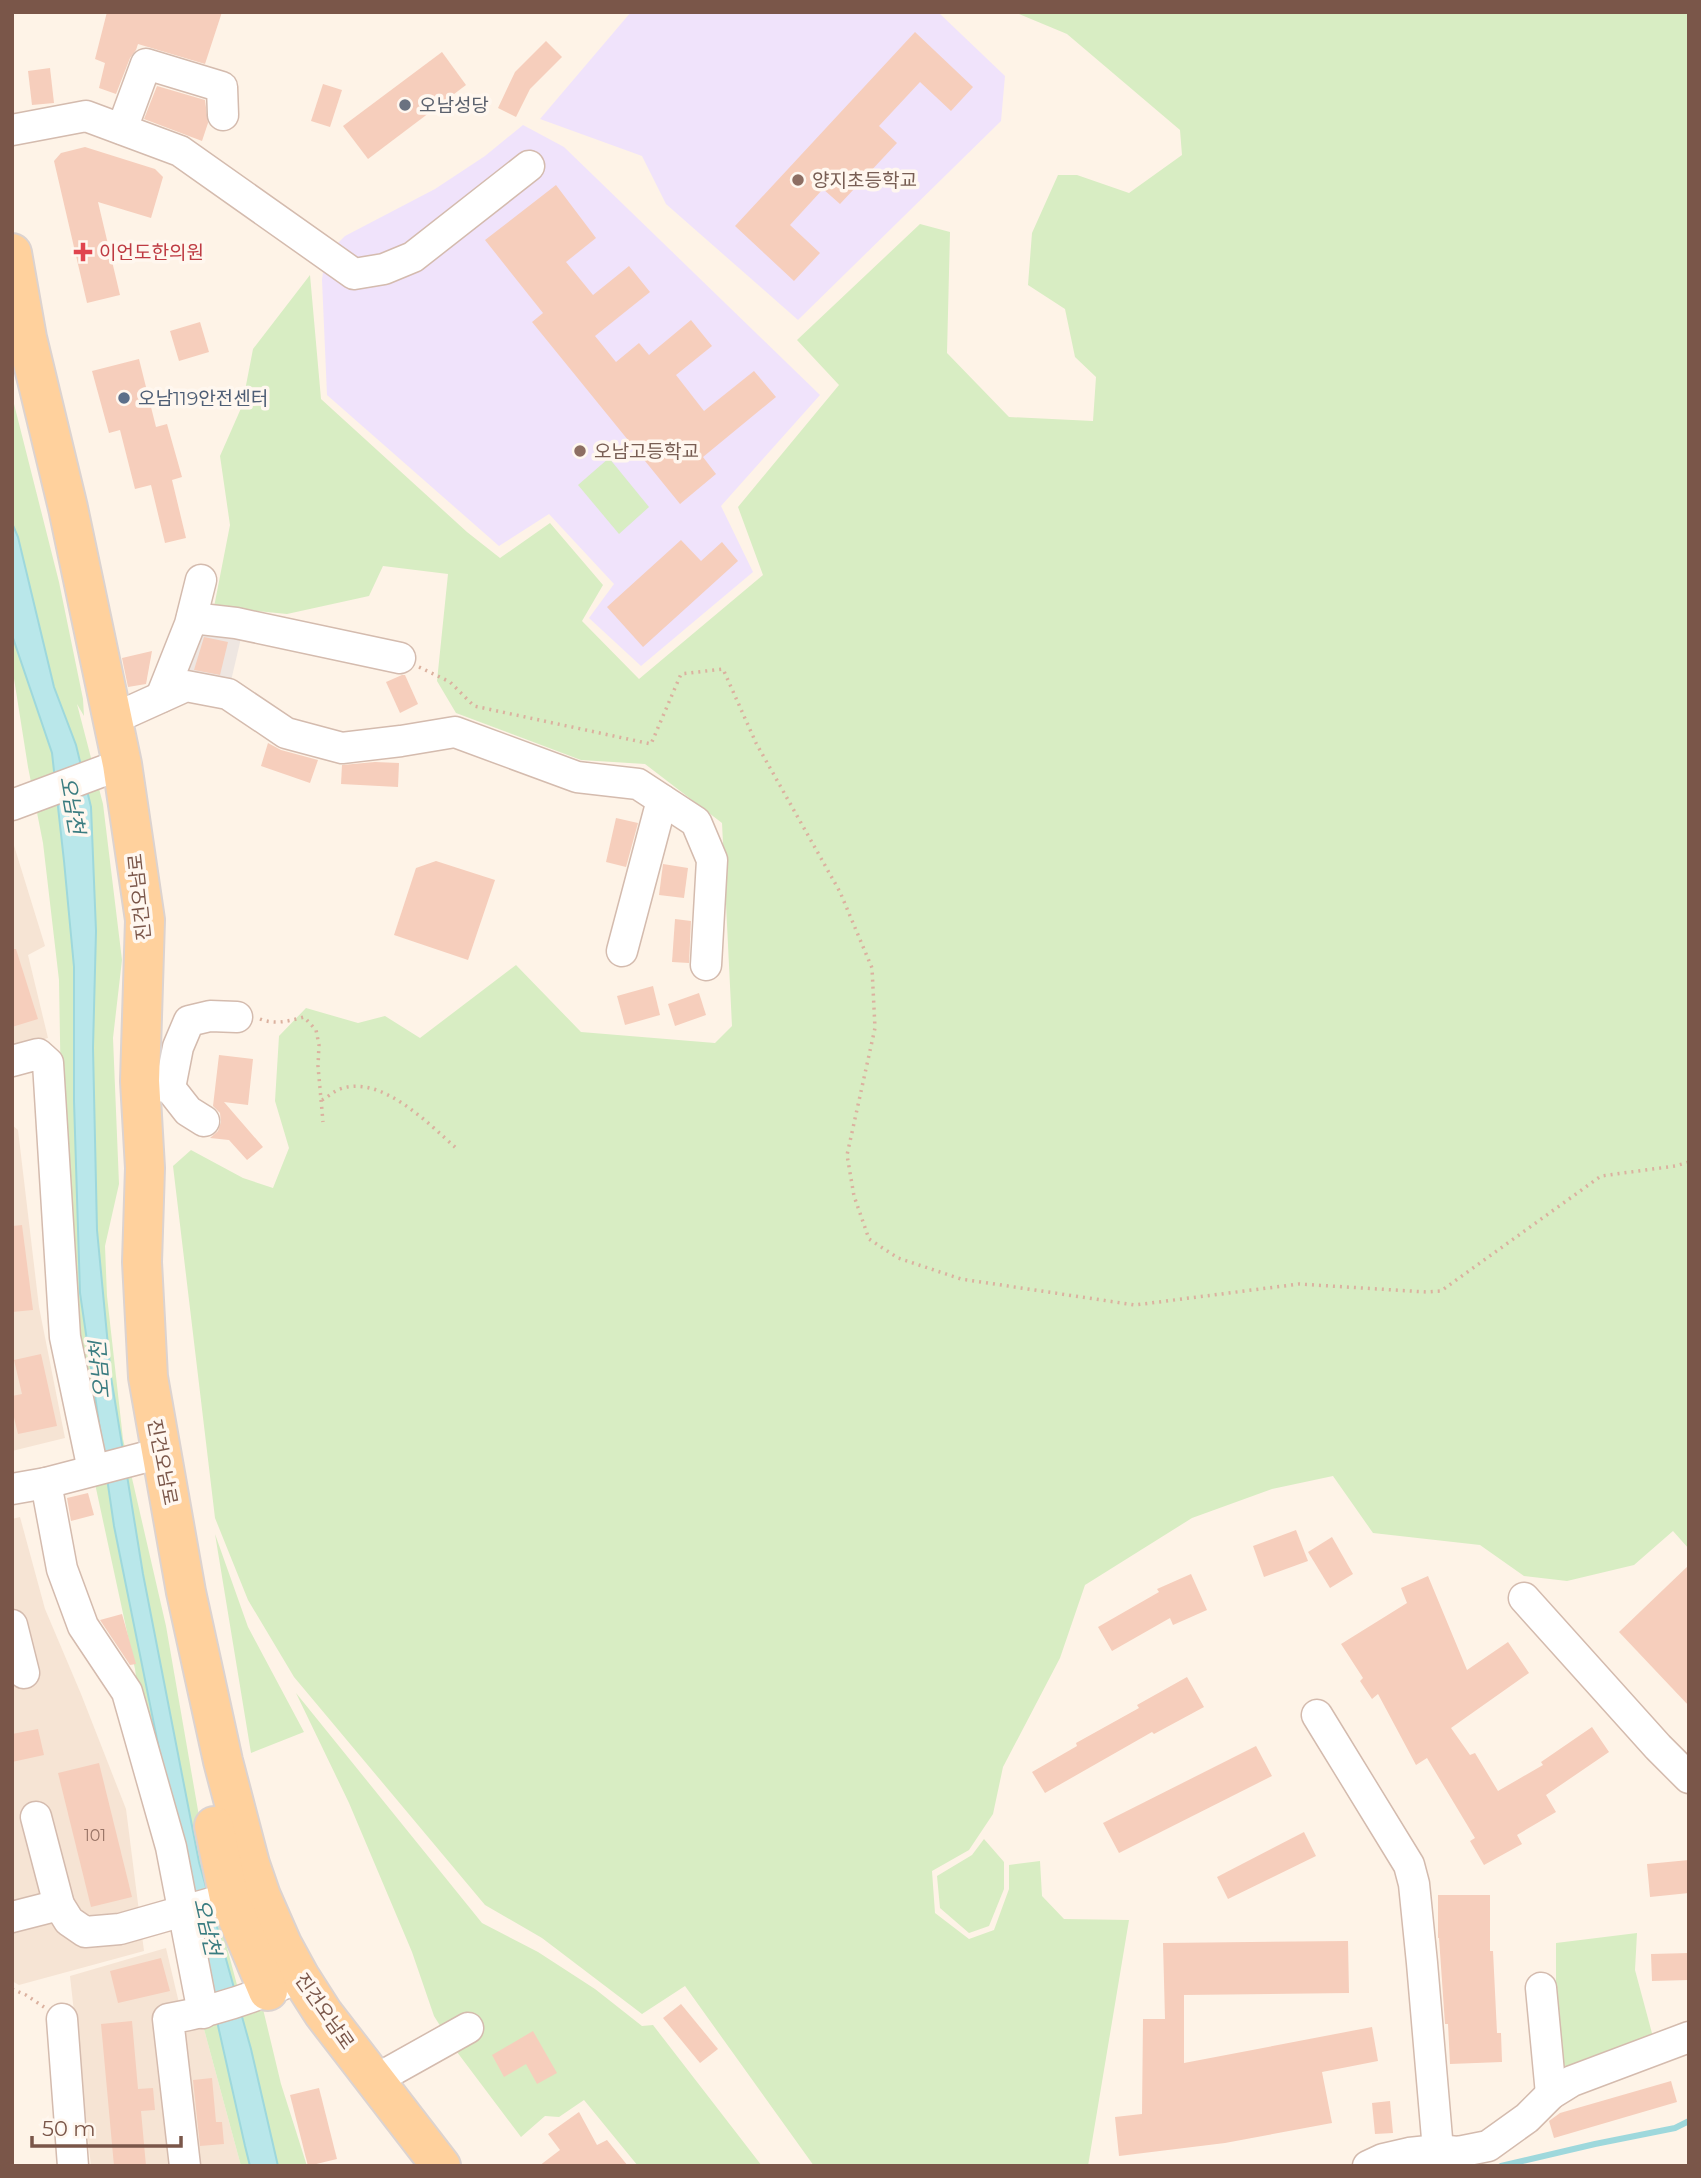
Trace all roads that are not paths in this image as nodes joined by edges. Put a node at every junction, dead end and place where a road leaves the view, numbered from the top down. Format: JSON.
{"nodes":[{"id":1,"x":223,"y":115,"type":"dead end"},
{"id":2,"x":122,"y":129,"type":"junction"},
{"id":3,"x":12,"y":130,"type":"edge"},
{"id":4,"x":529,"y":166,"type":"dead end"},
{"id":5,"x":12,"y":253,"type":"edge"},
{"id":6,"x":201,"y":580,"type":"dead end"},
{"id":7,"x":192,"y":618,"type":"junction"},
{"id":8,"x":400,"y":658,"type":"road end"},
{"id":9,"x":162,"y":697,"type":"junction"},
{"id":10,"x":113,"y":719,"type":"junction"},
{"id":11,"x":111,"y":769,"type":"junction"},
{"id":12,"x":662,"y":800,"type":"junction"},
{"id":13,"x":12,"y":805,"type":"edge"},
{"id":14,"x":622,"y":951,"type":"dead end"},
{"id":15,"x":706,"y":965,"type":"dead end"},
{"id":16,"x":237,"y":1017,"type":"road end"},
{"id":17,"x":12,"y":1061,"type":"edge"},
{"id":18,"x":155,"y":1085,"type":"junction"},
{"id":19,"x":204,"y":1121,"type":"dead end"},
{"id":20,"x":153,"y":1455,"type":"junction"},
{"id":21,"x":98,"y":1469,"type":"junction"},
{"id":22,"x":23,"y":1480,"type":"edge"},
{"id":23,"x":186,"y":1592,"type":"junction"},
{"id":24,"x":1524,"y":1598,"type":"dead end"},
{"id":25,"x":12,"y":1625,"type":"edge"},
{"id":26,"x":24,"y":1673,"type":"dead end"},
{"id":27,"x":1317,"y":1715,"type":"dead end"},
{"id":28,"x":1689,"y":1778,"type":"edge"},
{"id":29,"x":36,"y":1817,"type":"dead end"},
{"id":30,"x":228,"y":1899,"type":"junction"},
{"id":31,"x":59,"y":1905,"type":"junction"},
{"id":32,"x":184,"y":1910,"type":"junction"},
{"id":33,"x":12,"y":1917,"type":"edge"},
{"id":34,"x":276,"y":1988,"type":"junction"},
{"id":35,"x":1541,"y":1988,"type":"dead end"},
{"id":36,"x":203,"y":2013,"type":"junction"},
{"id":37,"x":62,"y":2020,"type":"road end"},
{"id":38,"x":468,"y":2028,"type":"dead end"},
{"id":39,"x":1689,"y":2037,"type":"edge"},
{"id":40,"x":375,"y":2080,"type":"junction"},
{"id":41,"x":1550,"y":2094,"type":"junction"},
{"id":42,"x":1438,"y":2150,"type":"junction"},
{"id":43,"x":73,"y":2166,"type":"edge"},
{"id":44,"x":185,"y":2166,"type":"edge"},
{"id":45,"x":441,"y":2166,"type":"edge"},
{"id":46,"x":1368,"y":2166,"type":"edge"}],
"edges":[{"from":1,"to":2,"type":"street"},
{"from":2,"to":3,"type":"street"},
{"from":2,"to":4,"type":"street"},
{"from":5,"to":10,"type":"main road","name":"진건오남로"},
{"from":6,"to":7,"type":"street"},
{"from":7,"to":8,"type":"street"},
{"from":7,"to":9,"type":"street"},
{"from":9,"to":10,"type":"street"},
{"from":9,"to":12,"type":"street"},
{"from":10,"to":11,"type":"main road","name":"진건오남로"},
{"from":11,"to":13,"type":"street"},
{"from":11,"to":18,"type":"main road","name":"진건오남로"},
{"from":12,"to":14,"type":"street"},
{"from":12,"to":15,"type":"street"},
{"from":16,"to":18,"type":"street"},
{"from":17,"to":21,"type":"street"},
{"from":18,"to":19,"type":"street"},
{"from":18,"to":20,"type":"main road","name":"진건오남로"},
{"from":20,"to":21,"type":"street"},
{"from":20,"to":23,"type":"main road","name":"진건오남로"},
{"from":21,"to":22,"type":"street"},
{"from":22,"to":32,"type":"street"},
{"from":23,"to":30,"type":"main road","name":"진건오남로"},
{"from":23,"to":34,"type":"main road","name":"진건오남로"},
{"from":24,"to":28,"type":"street"},
{"from":25,"to":26,"type":"street"},
{"from":27,"to":42,"type":"street"},
{"from":29,"to":31,"type":"street"},
{"from":30,"to":32,"type":"street"},
{"from":30,"to":34,"type":"main road","name":"진건오남로"},
{"from":31,"to":32,"type":"street"},
{"from":31,"to":33,"type":"street"},
{"from":32,"to":36,"type":"street"},
{"from":34,"to":36,"type":"street"},
{"from":34,"to":40,"type":"main road","name":"진건오남로"},
{"from":35,"to":41,"type":"street"},
{"from":36,"to":44,"type":"street"},
{"from":37,"to":43,"type":"street"},
{"from":38,"to":40,"type":"street"},
{"from":39,"to":41,"type":"street"},
{"from":40,"to":45,"type":"main road","name":"진건오남로"},
{"from":41,"to":42,"type":"street"},
{"from":42,"to":46,"type":"street"}]}
